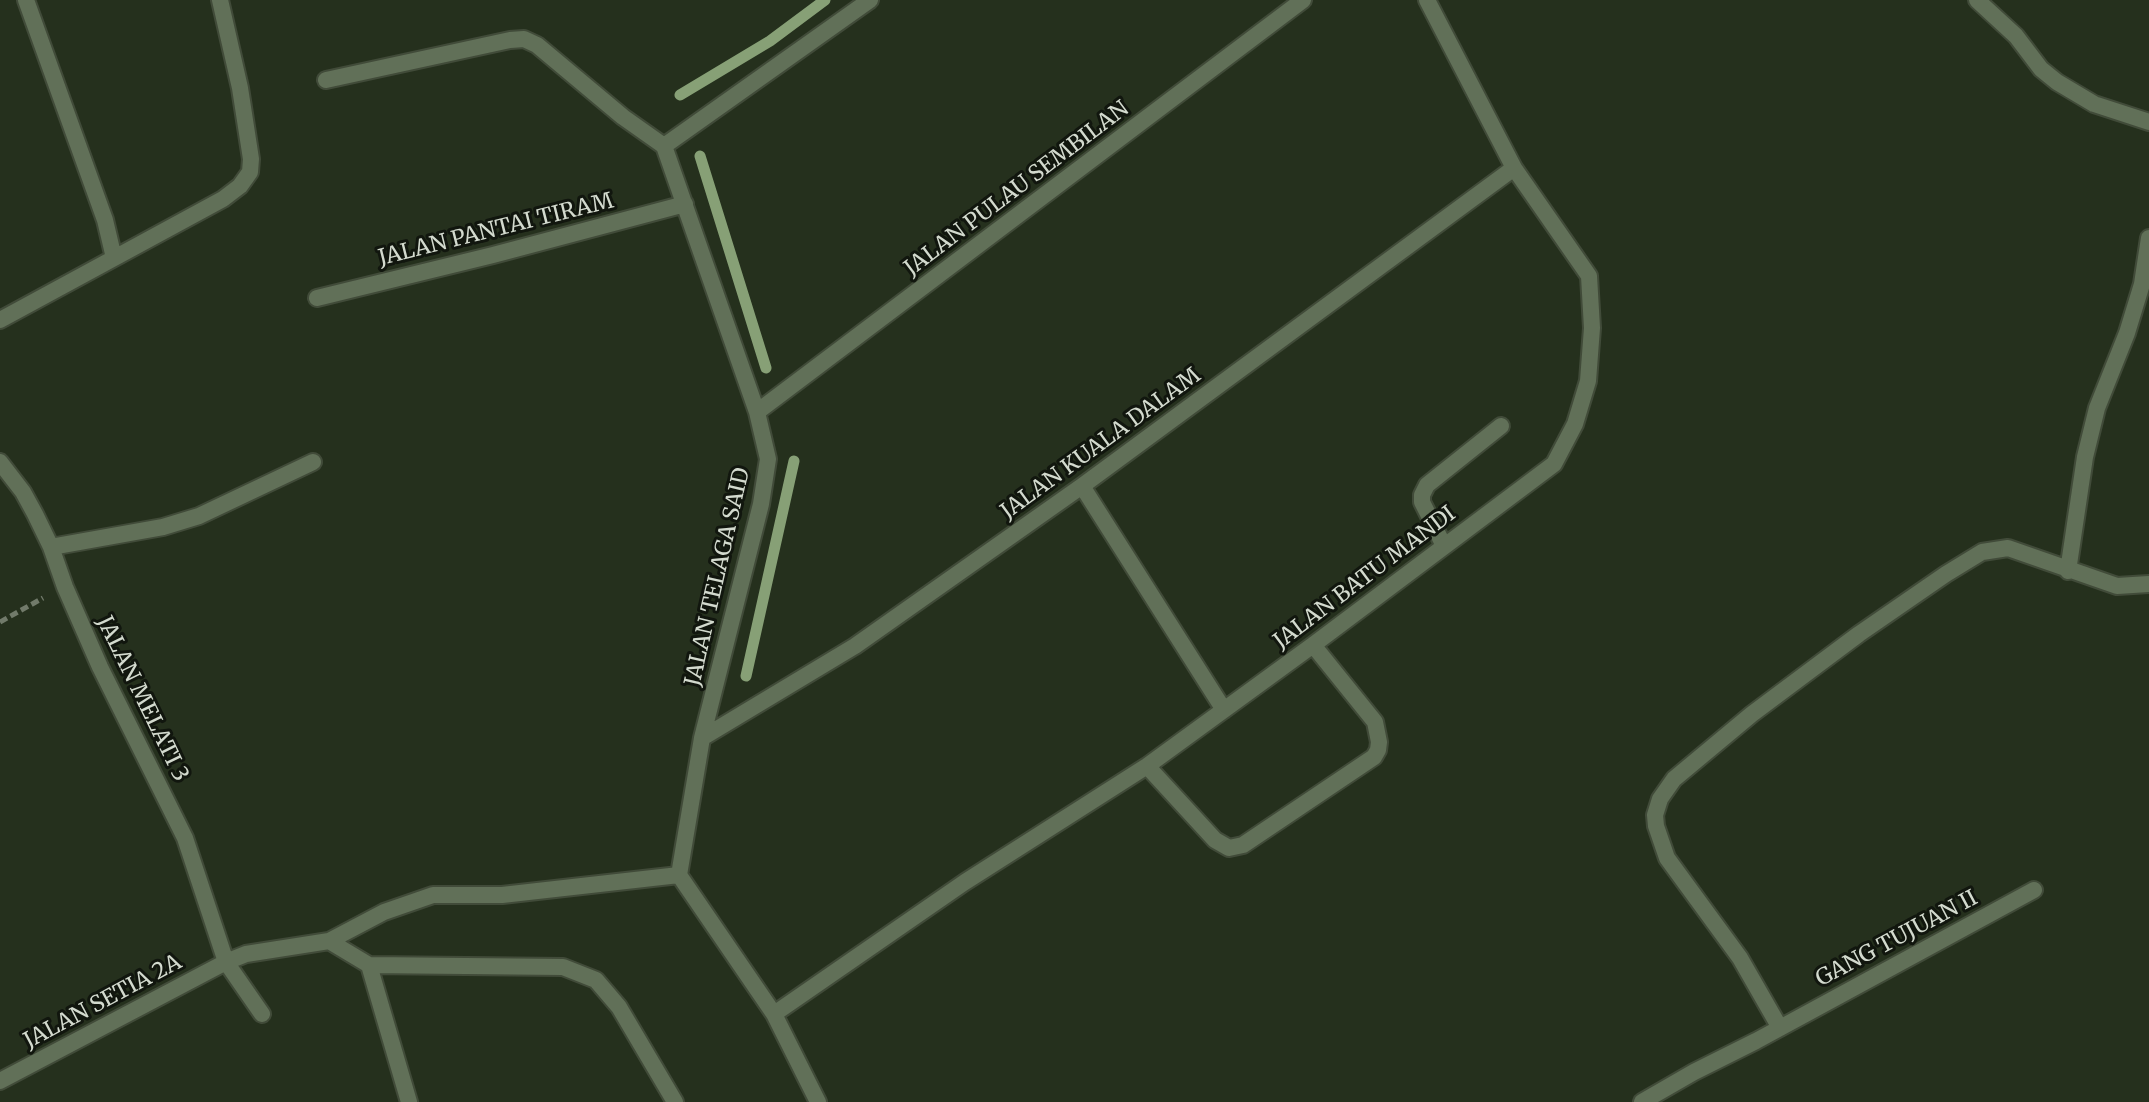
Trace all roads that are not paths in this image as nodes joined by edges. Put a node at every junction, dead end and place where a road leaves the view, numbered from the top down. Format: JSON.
{"nodes":[{"id":1,"x":26,"y":0,"type":"edge"},
{"id":2,"x":220,"y":0,"type":"edge"},
{"id":3,"x":870,"y":0,"type":"edge"},
{"id":4,"x":1303,"y":0,"type":"edge"},
{"id":5,"x":1427,"y":0,"type":"edge"},
{"id":6,"x":1977,"y":0,"type":"edge"},
{"id":7,"x":326,"y":80,"type":"dead end"},
{"id":8,"x":2149,"y":122,"type":"edge"},
{"id":9,"x":664,"y":146,"type":"junction"},
{"id":10,"x":1514,"y":168,"type":"junction"},
{"id":11,"x":685,"y":204,"type":"junction"},
{"id":12,"x":2149,"y":238,"type":"edge"},
{"id":13,"x":114,"y":258,"type":"junction"},
{"id":14,"x":317,"y":298,"type":"dead end"},
{"id":15,"x":0,"y":320,"type":"edge"},
{"id":16,"x":757,"y":412,"type":"junction"},
{"id":17,"x":1501,"y":426,"type":"dead end"},
{"id":18,"x":313,"y":462,"type":"dead end"},
{"id":19,"x":0,"y":463,"type":"edge"},
{"id":20,"x":1082,"y":486,"type":"junction"},
{"id":21,"x":1444,"y":546,"type":"junction"},
{"id":22,"x":51,"y":547,"type":"junction"},
{"id":23,"x":2068,"y":571,"type":"junction"},
{"id":24,"x":2149,"y":584,"type":"edge"},
{"id":25,"x":1313,"y":645,"type":"junction"},
{"id":26,"x":1224,"y":710,"type":"junction"},
{"id":27,"x":702,"y":738,"type":"junction"},
{"id":28,"x":1147,"y":766,"type":"junction"},
{"id":29,"x":679,"y":875,"type":"junction"},
{"id":30,"x":2034,"y":890,"type":"dead end"},
{"id":31,"x":329,"y":941,"type":"junction"},
{"id":32,"x":226,"y":962,"type":"junction"},
{"id":33,"x":369,"y":965,"type":"junction"},
{"id":34,"x":262,"y":1014,"type":"dead end"},
{"id":35,"x":774,"y":1014,"type":"junction"},
{"id":36,"x":1780,"y":1028,"type":"junction"},
{"id":37,"x":0,"y":1081,"type":"edge"},
{"id":38,"x":409,"y":1102,"type":"edge"},
{"id":39,"x":675,"y":1102,"type":"edge"},
{"id":40,"x":818,"y":1102,"type":"edge"},
{"id":41,"x":1642,"y":1102,"type":"edge"}],
"edges":[{"from":1,"to":13,"type":"street"},
{"from":2,"to":13,"type":"street"},
{"from":3,"to":9,"type":"street"},
{"from":4,"to":16,"type":"street","name":"JALAN PULAU SEMBILAN"},
{"from":5,"to":10,"type":"street","name":"JALAN BATU MANDI"},
{"from":6,"to":8,"type":"street"},
{"from":7,"to":9,"type":"street"},
{"from":9,"to":11,"type":"street","name":"JALAN TELAGA SAID"},
{"from":10,"to":20,"type":"street","name":"JALAN KUALA DALAM"},
{"from":10,"to":21,"type":"street","name":"JALAN BATU MANDI"},
{"from":11,"to":14,"type":"street","name":"JALAN PANTAI TIRAM"},
{"from":11,"to":16,"type":"street","name":"JALAN TELAGA SAID"},
{"from":12,"to":23,"type":"street"},
{"from":13,"to":15,"type":"street"},
{"from":16,"to":27,"type":"street","name":"JALAN TELAGA SAID"},
{"from":17,"to":21,"type":"street"},
{"from":18,"to":22,"type":"street"},
{"from":19,"to":22,"type":"street","name":"JALAN MELATI 3"},
{"from":20,"to":26,"type":"street"},
{"from":20,"to":27,"type":"street","name":"JALAN KUALA DALAM"},
{"from":21,"to":25,"type":"street","name":"JALAN BATU MANDI"},
{"from":22,"to":32,"type":"street","name":"JALAN MELATI 3"},
{"from":23,"to":24,"type":"street"},
{"from":23,"to":36,"type":"street"},
{"from":25,"to":26,"type":"street","name":"JALAN BATU MANDI"},
{"from":25,"to":28,"type":"street"},
{"from":26,"to":28,"type":"street","name":"JALAN BATU MANDI"},
{"from":27,"to":29,"type":"street","name":"JALAN TELAGA SAID"},
{"from":28,"to":35,"type":"street","name":"JALAN BATU MANDI"},
{"from":29,"to":31,"type":"street"},
{"from":29,"to":35,"type":"street"},
{"from":30,"to":36,"type":"street","name":"GANG TUJUAN II"},
{"from":31,"to":32,"type":"street","name":"JALAN SETIA 2A"},
{"from":31,"to":33,"type":"street"},
{"from":32,"to":34,"type":"street","name":"JALAN MELATI 3"},
{"from":32,"to":37,"type":"street","name":"JALAN SETIA 2A"},
{"from":33,"to":38,"type":"street"},
{"from":33,"to":39,"type":"street"},
{"from":35,"to":40,"type":"street"},
{"from":36,"to":41,"type":"street","name":"GANG TUJUAN II"}]}
